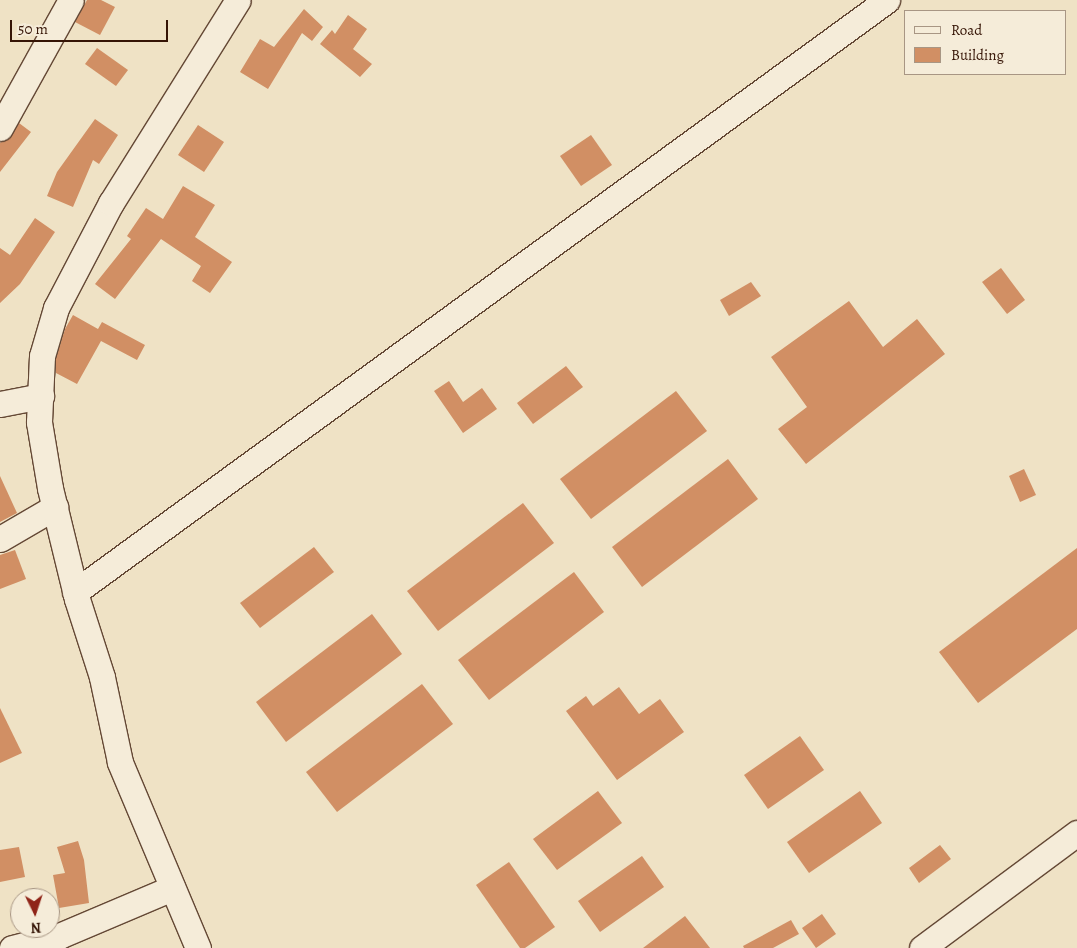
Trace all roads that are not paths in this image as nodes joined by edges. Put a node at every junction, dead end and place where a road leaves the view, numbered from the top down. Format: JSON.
{"nodes":[{"id":1,"x":71,"y":0,"type":"edge"},
{"id":2,"x":887,"y":0,"type":"edge"},
{"id":3,"x":230,"y":3,"type":"edge"},
{"id":4,"x":0,"y":128,"type":"edge"},
{"id":5,"x":41,"y":396,"type":"junction"},
{"id":6,"x":0,"y":404,"type":"edge"},
{"id":7,"x":55,"y":508,"type":"junction"},
{"id":8,"x":0,"y":539,"type":"edge"},
{"id":9,"x":75,"y":592,"type":"junction"},
{"id":10,"x":1077,"y":833,"type":"edge"},
{"id":11,"x":172,"y":888,"type":"junction"},
{"id":12,"x":12,"y":948,"type":"edge"},
{"id":13,"x":198,"y":948,"type":"edge"},
{"id":14,"x":922,"y":948,"type":"edge"}],
"edges":[{"from":1,"to":4,"type":"street"},
{"from":2,"to":9,"type":"street"},
{"from":3,"to":5,"type":"street"},
{"from":5,"to":6,"type":"street"},
{"from":5,"to":7,"type":"street"},
{"from":7,"to":8,"type":"street"},
{"from":7,"to":9,"type":"street"},
{"from":9,"to":11,"type":"street"},
{"from":10,"to":14,"type":"street"},
{"from":11,"to":12,"type":"street"},
{"from":11,"to":13,"type":"street"}]}
